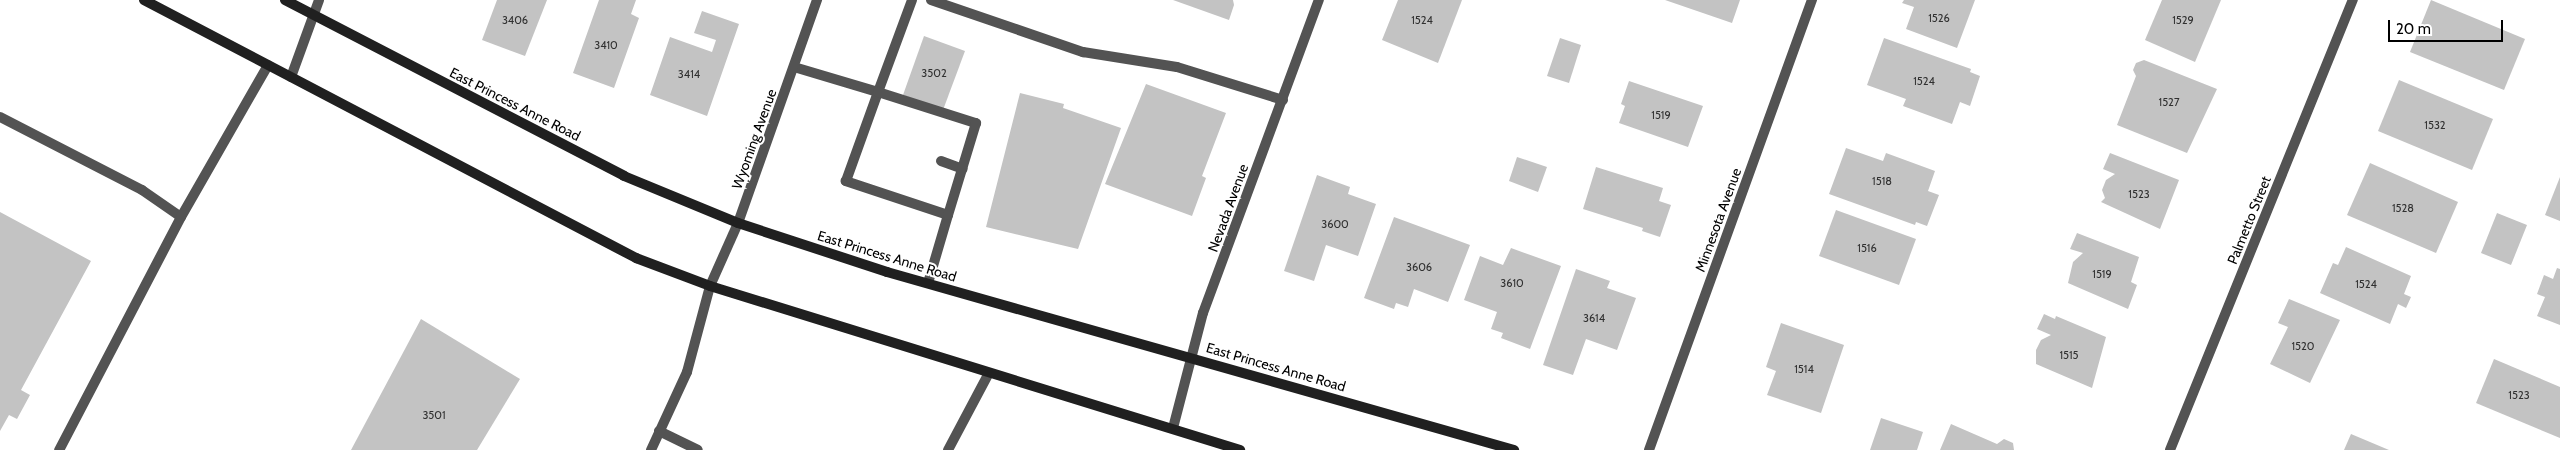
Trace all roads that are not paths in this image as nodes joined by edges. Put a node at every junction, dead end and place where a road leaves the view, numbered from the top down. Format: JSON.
{"nodes":[{"id":1,"x":144,"y":0,"type":"edge"},
{"id":2,"x":285,"y":0,"type":"edge"},
{"id":3,"x":319,"y":0,"type":"edge"},
{"id":4,"x":817,"y":0,"type":"edge"},
{"id":5,"x":912,"y":0,"type":"edge"},
{"id":6,"x":931,"y":0,"type":"edge"},
{"id":7,"x":1319,"y":0,"type":"edge"},
{"id":8,"x":1812,"y":0,"type":"edge"},
{"id":9,"x":2353,"y":0,"type":"edge"},
{"id":10,"x":314,"y":15,"type":"junction"},
{"id":11,"x":268,"y":65,"type":"junction"},
{"id":12,"x":794,"y":67,"type":"junction"},
{"id":13,"x":291,"y":77,"type":"junction"},
{"id":14,"x":878,"y":92,"type":"junction"},
{"id":15,"x":1282,"y":100,"type":"junction"},
{"id":16,"x":0,"y":117,"type":"edge"},
{"id":17,"x":941,"y":161,"type":"dead end"},
{"id":18,"x":963,"y":169,"type":"junction"},
{"id":19,"x":948,"y":215,"type":"junction"},
{"id":20,"x":181,"y":217,"type":"junction"},
{"id":21,"x":738,"y":223,"type":"junction"},
{"id":22,"x":928,"y":283,"type":"junction"},
{"id":23,"x":710,"y":286,"type":"junction"},
{"id":24,"x":1191,"y":358,"type":"junction"},
{"id":25,"x":989,"y":373,"type":"junction"},
{"id":26,"x":1173,"y":428,"type":"junction"},
{"id":27,"x":659,"y":432,"type":"junction"},
{"id":28,"x":1210,"y":446,"type":"edge"},
{"id":29,"x":58,"y":450,"type":"edge"},
{"id":30,"x":651,"y":450,"type":"edge"},
{"id":31,"x":698,"y":450,"type":"edge"},
{"id":32,"x":948,"y":450,"type":"edge"},
{"id":33,"x":1240,"y":450,"type":"edge"},
{"id":34,"x":1514,"y":450,"type":"edge"},
{"id":35,"x":1649,"y":450,"type":"edge"},
{"id":36,"x":2170,"y":450,"type":"edge"}],
"edges":[{"from":1,"to":11,"type":"main road"},
{"from":2,"to":10,"type":"main road","name":"East Princess Anne Road"},
{"from":3,"to":10,"type":"street"},
{"from":4,"to":12,"type":"street","name":"Wyoming Avenue"},
{"from":5,"to":14,"type":"street"},
{"from":6,"to":15,"type":"street"},
{"from":7,"to":15,"type":"street","name":"Nevada Avenue"},
{"from":8,"to":35,"type":"street","name":"Minnesota Avenue"},
{"from":9,"to":36,"type":"street","name":"Palmetto Street"},
{"from":10,"to":13,"type":"street"},
{"from":10,"to":21,"type":"main road","name":"East Princess Anne Road"},
{"from":11,"to":13,"type":"main road"},
{"from":11,"to":20,"type":"street"},
{"from":12,"to":14,"type":"street"},
{"from":12,"to":21,"type":"street","name":"Wyoming Avenue"},
{"from":13,"to":23,"type":"main road"},
{"from":14,"to":18,"type":"street"},
{"from":14,"to":19,"type":"street"},
{"from":15,"to":24,"type":"street","name":"Nevada Avenue"},
{"from":16,"to":20,"type":"street"},
{"from":17,"to":18,"type":"street"},
{"from":18,"to":19,"type":"street"},
{"from":19,"to":22,"type":"street"},
{"from":20,"to":29,"type":"street"},
{"from":21,"to":22,"type":"main road","name":"East Princess Anne Road"},
{"from":21,"to":23,"type":"street","name":"Wyoming Avenue"},
{"from":22,"to":24,"type":"main road","name":"East Princess Anne Road"},
{"from":23,"to":25,"type":"main road"},
{"from":23,"to":27,"type":"street","name":"Wyoming Avenue"},
{"from":24,"to":26,"type":"street","name":"Nevada Avenue"},
{"from":24,"to":34,"type":"main road","name":"East Princess Anne Road"},
{"from":25,"to":26,"type":"main road"},
{"from":25,"to":32,"type":"street"},
{"from":26,"to":28,"type":"main road"},
{"from":27,"to":30,"type":"street","name":"Wyoming Avenue"},
{"from":27,"to":31,"type":"street"},
{"from":28,"to":33,"type":"main road"}]}
